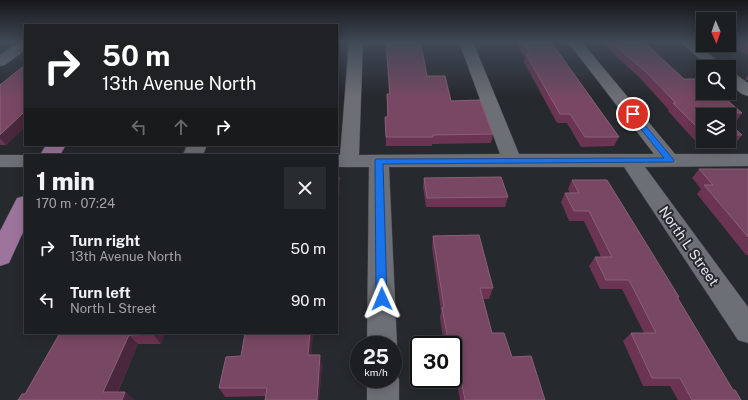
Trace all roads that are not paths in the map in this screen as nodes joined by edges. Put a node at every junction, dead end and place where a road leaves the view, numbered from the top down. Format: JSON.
{"nodes":[{"id":1,"x":354,"y":61,"type":"edge"},
{"id":2,"x":473,"y":61,"type":"edge"},
{"id":3,"x":590,"y":61,"type":"edge"},
{"id":4,"x":736,"y":82,"type":"edge"},
{"id":5,"x":748,"y":91,"type":"edge"},
{"id":6,"x":748,"y":160,"type":"edge"},
{"id":7,"x":0,"y":161,"type":"edge"},
{"id":8,"x":24,"y":161,"type":"edge"},
{"id":9,"x":343,"y":161,"type":"edge"},
{"id":10,"x":379,"y":161,"type":"junction"},
{"id":11,"x":512,"y":161,"type":"junction"},
{"id":12,"x":630,"y":161,"type":"junction"},
{"id":13,"x":670,"y":161,"type":"junction"},
{"id":14,"x":24,"y":206,"type":"edge"},
{"id":15,"x":0,"y":256,"type":"edge"},
{"id":16,"x":748,"y":330,"type":"edge"},
{"id":17,"x":382,"y":336,"type":"edge"},
{"id":18,"x":383,"y":388,"type":"edge"},
{"id":19,"x":383,"y":400,"type":"edge"}],
"edges":[{"from":1,"to":9,"type":"street"},
{"from":2,"to":11,"type":"street"},
{"from":3,"to":13,"type":"street"},
{"from":4,"to":5,"type":"street"},
{"from":6,"to":13,"type":"street"},
{"from":7,"to":8,"type":"street"},
{"from":9,"to":10,"type":"street"},
{"from":10,"to":11,"type":"street"},
{"from":10,"to":17,"type":"street"},
{"from":11,"to":12,"type":"street"},
{"from":12,"to":13,"type":"street"},
{"from":12,"to":16,"type":"street","name":"North L Street"},
{"from":14,"to":15,"type":"main road"},
{"from":18,"to":19,"type":"street"}]}
